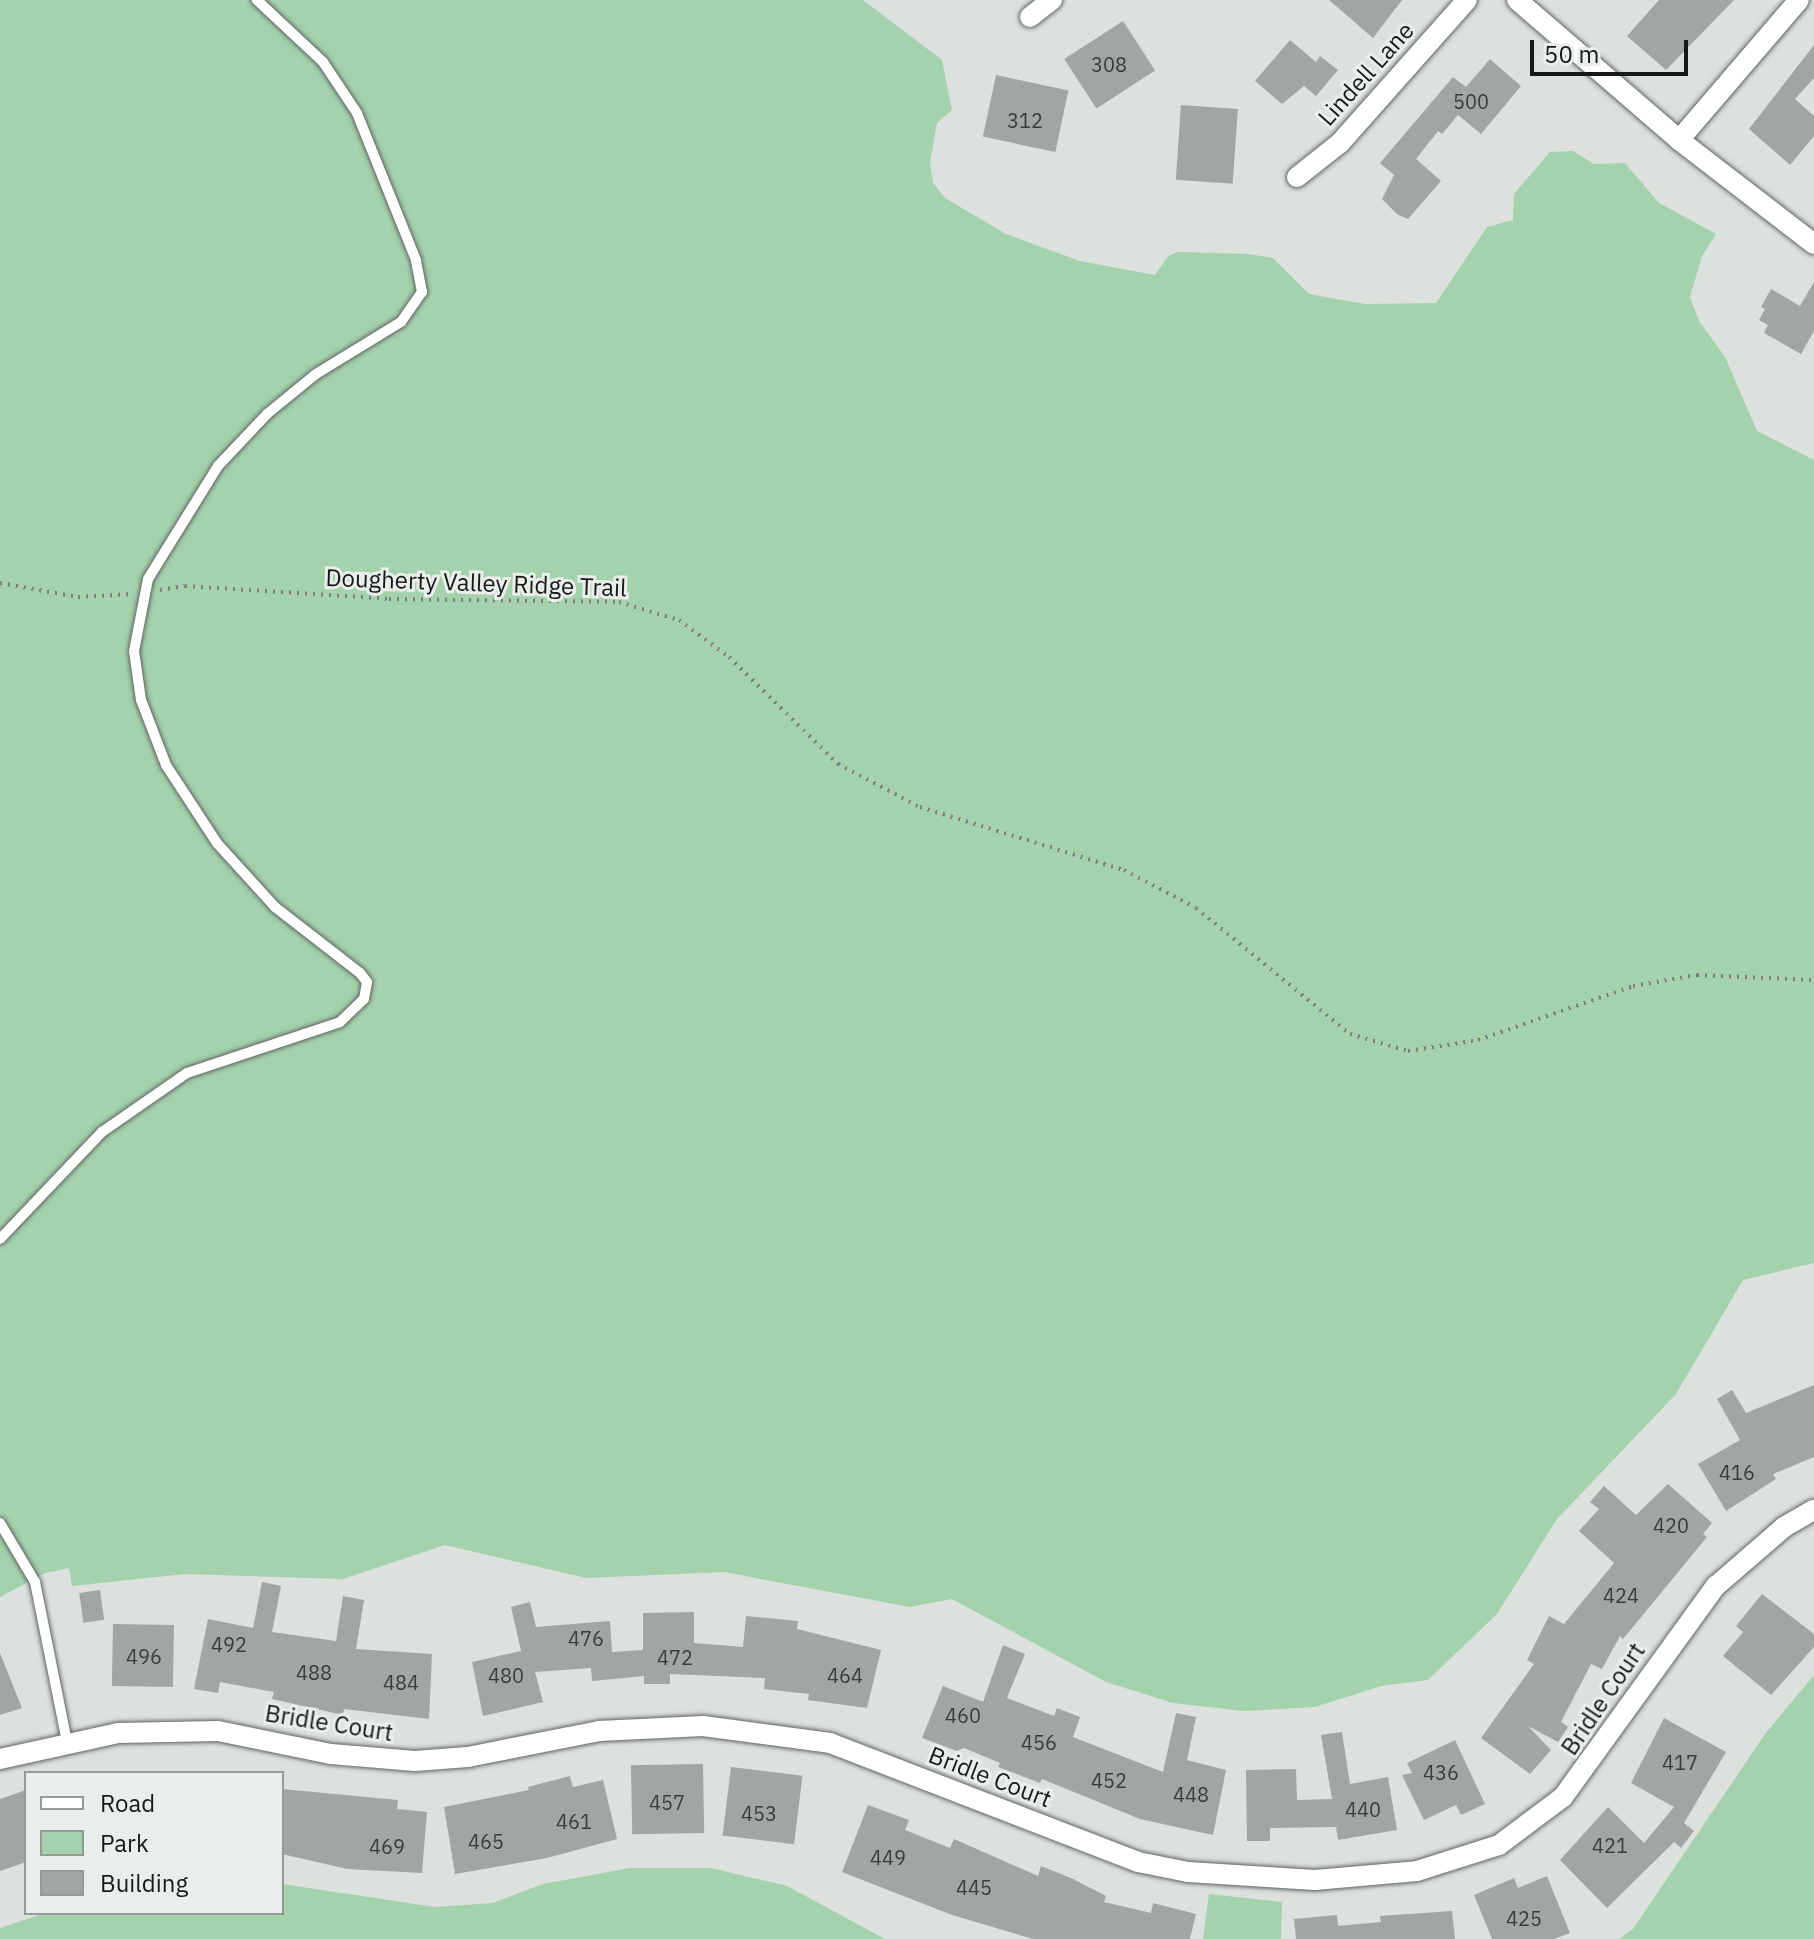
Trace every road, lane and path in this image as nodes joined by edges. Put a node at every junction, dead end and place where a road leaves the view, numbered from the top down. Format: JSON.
{"nodes":[{"id":1,"x":257,"y":0,"type":"edge"},
{"id":2,"x":1052,"y":0,"type":"edge"},
{"id":3,"x":1467,"y":0,"type":"edge"},
{"id":4,"x":1517,"y":0,"type":"edge"},
{"id":5,"x":1799,"y":0,"type":"edge"},
{"id":6,"x":1030,"y":17,"type":"dead end"},
{"id":7,"x":1679,"y":140,"type":"junction"},
{"id":8,"x":1297,"y":177,"type":"dead end"},
{"id":9,"x":1814,"y":244,"type":"edge"},
{"id":10,"x":0,"y":583,"type":"edge"},
{"id":11,"x":142,"y":593,"type":"junction"},
{"id":12,"x":1814,"y":980,"type":"edge"},
{"id":13,"x":0,"y":1239,"type":"edge"},
{"id":14,"x":1814,"y":1510,"type":"edge"},
{"id":15,"x":0,"y":1523,"type":"edge"},
{"id":16,"x":67,"y":1742,"type":"junction"},
{"id":17,"x":0,"y":1759,"type":"edge"}],
"edges":[{"from":1,"to":11,"type":"lane"},
{"from":2,"to":6,"type":"street"},
{"from":3,"to":8,"type":"street","name":"Lindell Lane"},
{"from":4,"to":7,"type":"street"},
{"from":5,"to":7,"type":"street"},
{"from":7,"to":9,"type":"street"},
{"from":10,"to":11,"type":"path","name":"Dougherty Valley Ridge Trail"},
{"from":11,"to":12,"type":"path","name":"Dougherty Valley Ridge Trail"},
{"from":11,"to":13,"type":"lane"},
{"from":14,"to":16,"type":"street","name":"Bridle Court"},
{"from":15,"to":16,"type":"lane"},
{"from":16,"to":17,"type":"street","name":"Bridle Court"}]}
